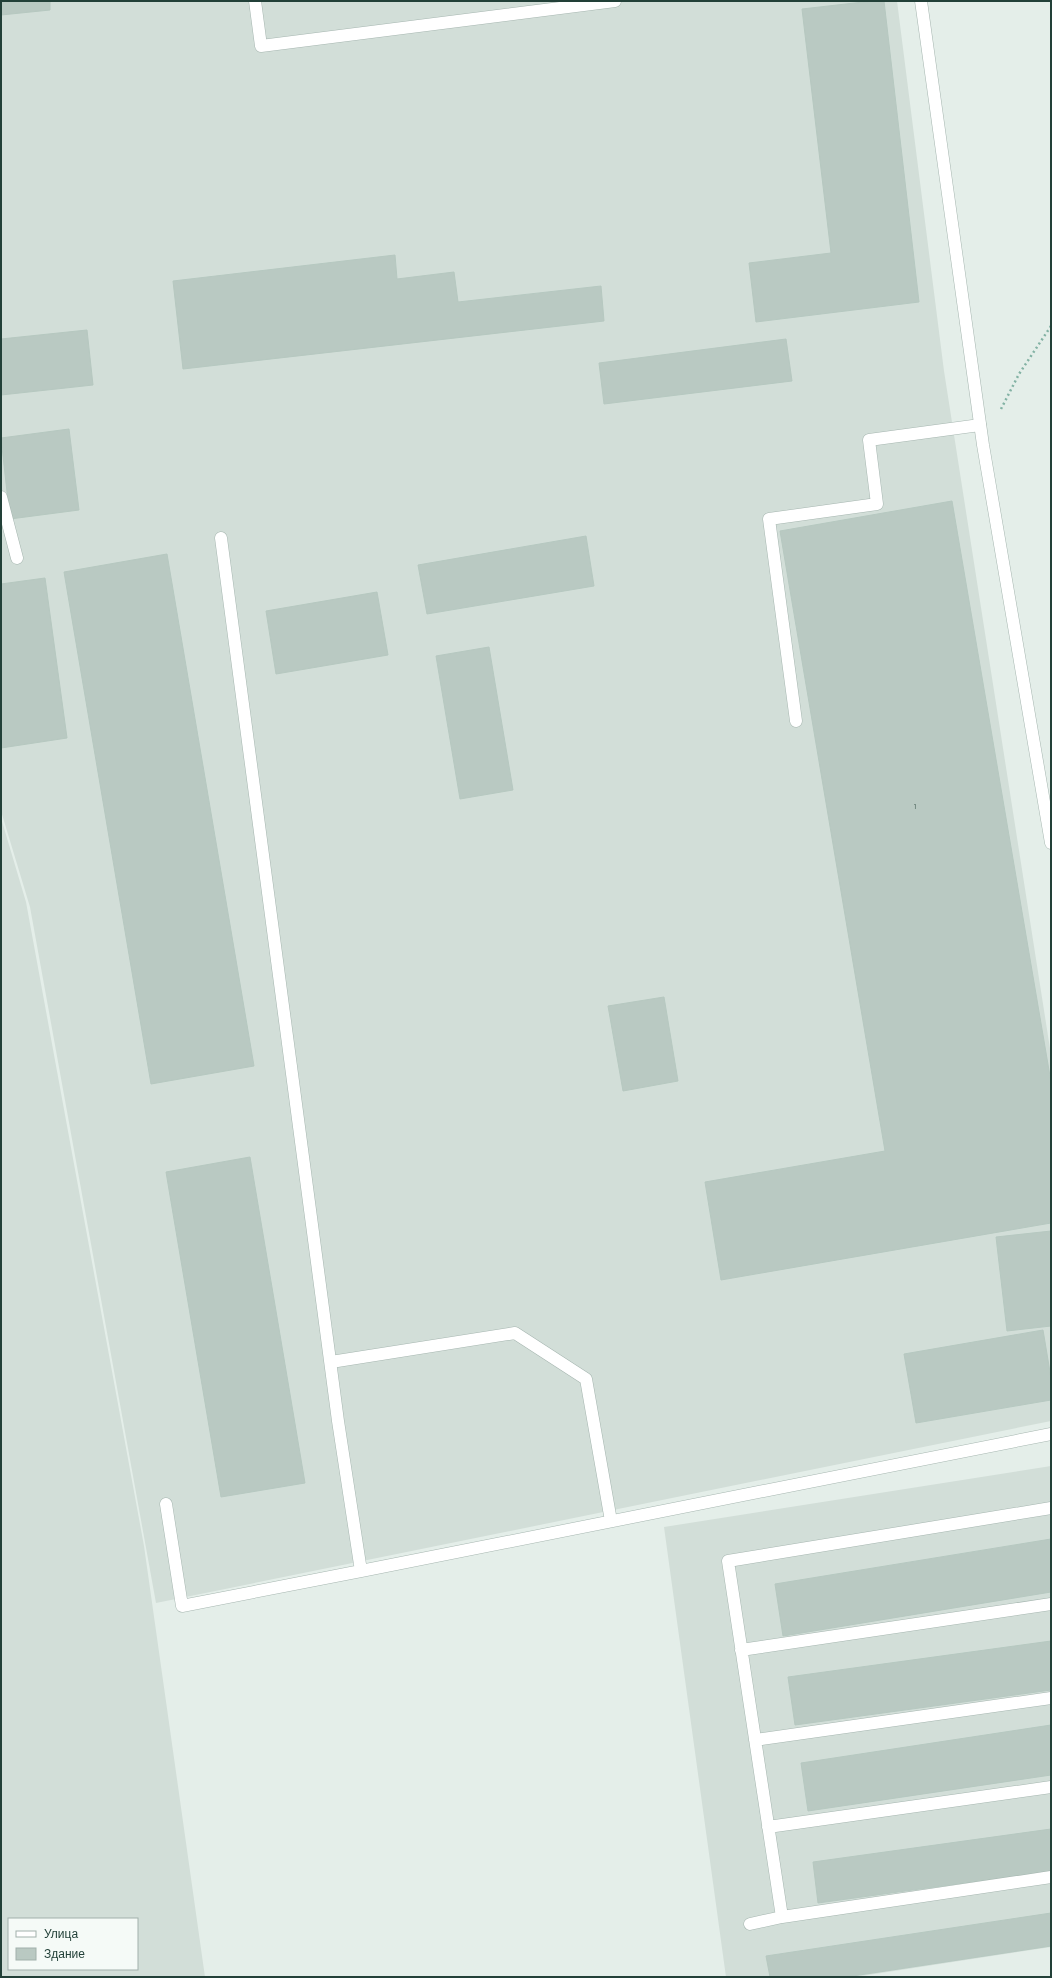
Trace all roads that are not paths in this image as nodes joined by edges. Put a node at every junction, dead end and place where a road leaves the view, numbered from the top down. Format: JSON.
{"nodes":[{"id":1,"x":255,"y":1,"type":"edge"},
{"id":2,"x":615,"y":1,"type":"edge"},
{"id":3,"x":921,"y":1,"type":"edge"},
{"id":4,"x":980,"y":425,"type":"junction"},
{"id":5,"x":1,"y":497,"type":"edge"},
{"id":6,"x":221,"y":538,"type":"dead end"},
{"id":7,"x":17,"y":558,"type":"dead end"},
{"id":8,"x":796,"y":722,"type":"dead end"},
{"id":9,"x":1051,"y":843,"type":"edge"},
{"id":10,"x":330,"y":1362,"type":"junction"},
{"id":11,"x":1051,"y":1434,"type":"edge"},
{"id":12,"x":166,"y":1504,"type":"dead end"},
{"id":13,"x":1051,"y":1508,"type":"edge"},
{"id":14,"x":611,"y":1521,"type":"junction"},
{"id":15,"x":361,"y":1571,"type":"junction"},
{"id":16,"x":1051,"y":1604,"type":"edge"},
{"id":17,"x":741,"y":1650,"type":"junction"},
{"id":18,"x":1051,"y":1698,"type":"edge"},
{"id":19,"x":755,"y":1740,"type":"junction"},
{"id":20,"x":1051,"y":1786,"type":"edge"},
{"id":21,"x":768,"y":1827,"type":"junction"},
{"id":22,"x":1051,"y":1877,"type":"edge"},
{"id":23,"x":782,"y":1917,"type":"junction"},
{"id":24,"x":750,"y":1924,"type":"dead end"}],
"edges":[{"from":1,"to":2,"type":"street"},
{"from":3,"to":4,"type":"street"},
{"from":4,"to":8,"type":"street"},
{"from":4,"to":9,"type":"street"},
{"from":5,"to":7,"type":"street"},
{"from":6,"to":10,"type":"street"},
{"from":10,"to":14,"type":"street"},
{"from":10,"to":15,"type":"street"},
{"from":11,"to":14,"type":"street"},
{"from":12,"to":15,"type":"street"},
{"from":13,"to":17,"type":"street"},
{"from":14,"to":15,"type":"street"},
{"from":16,"to":17,"type":"street"},
{"from":17,"to":19,"type":"street"},
{"from":18,"to":19,"type":"street"},
{"from":19,"to":21,"type":"street"},
{"from":20,"to":21,"type":"street"},
{"from":21,"to":23,"type":"street"},
{"from":22,"to":23,"type":"street"},
{"from":23,"to":24,"type":"street"}]}
